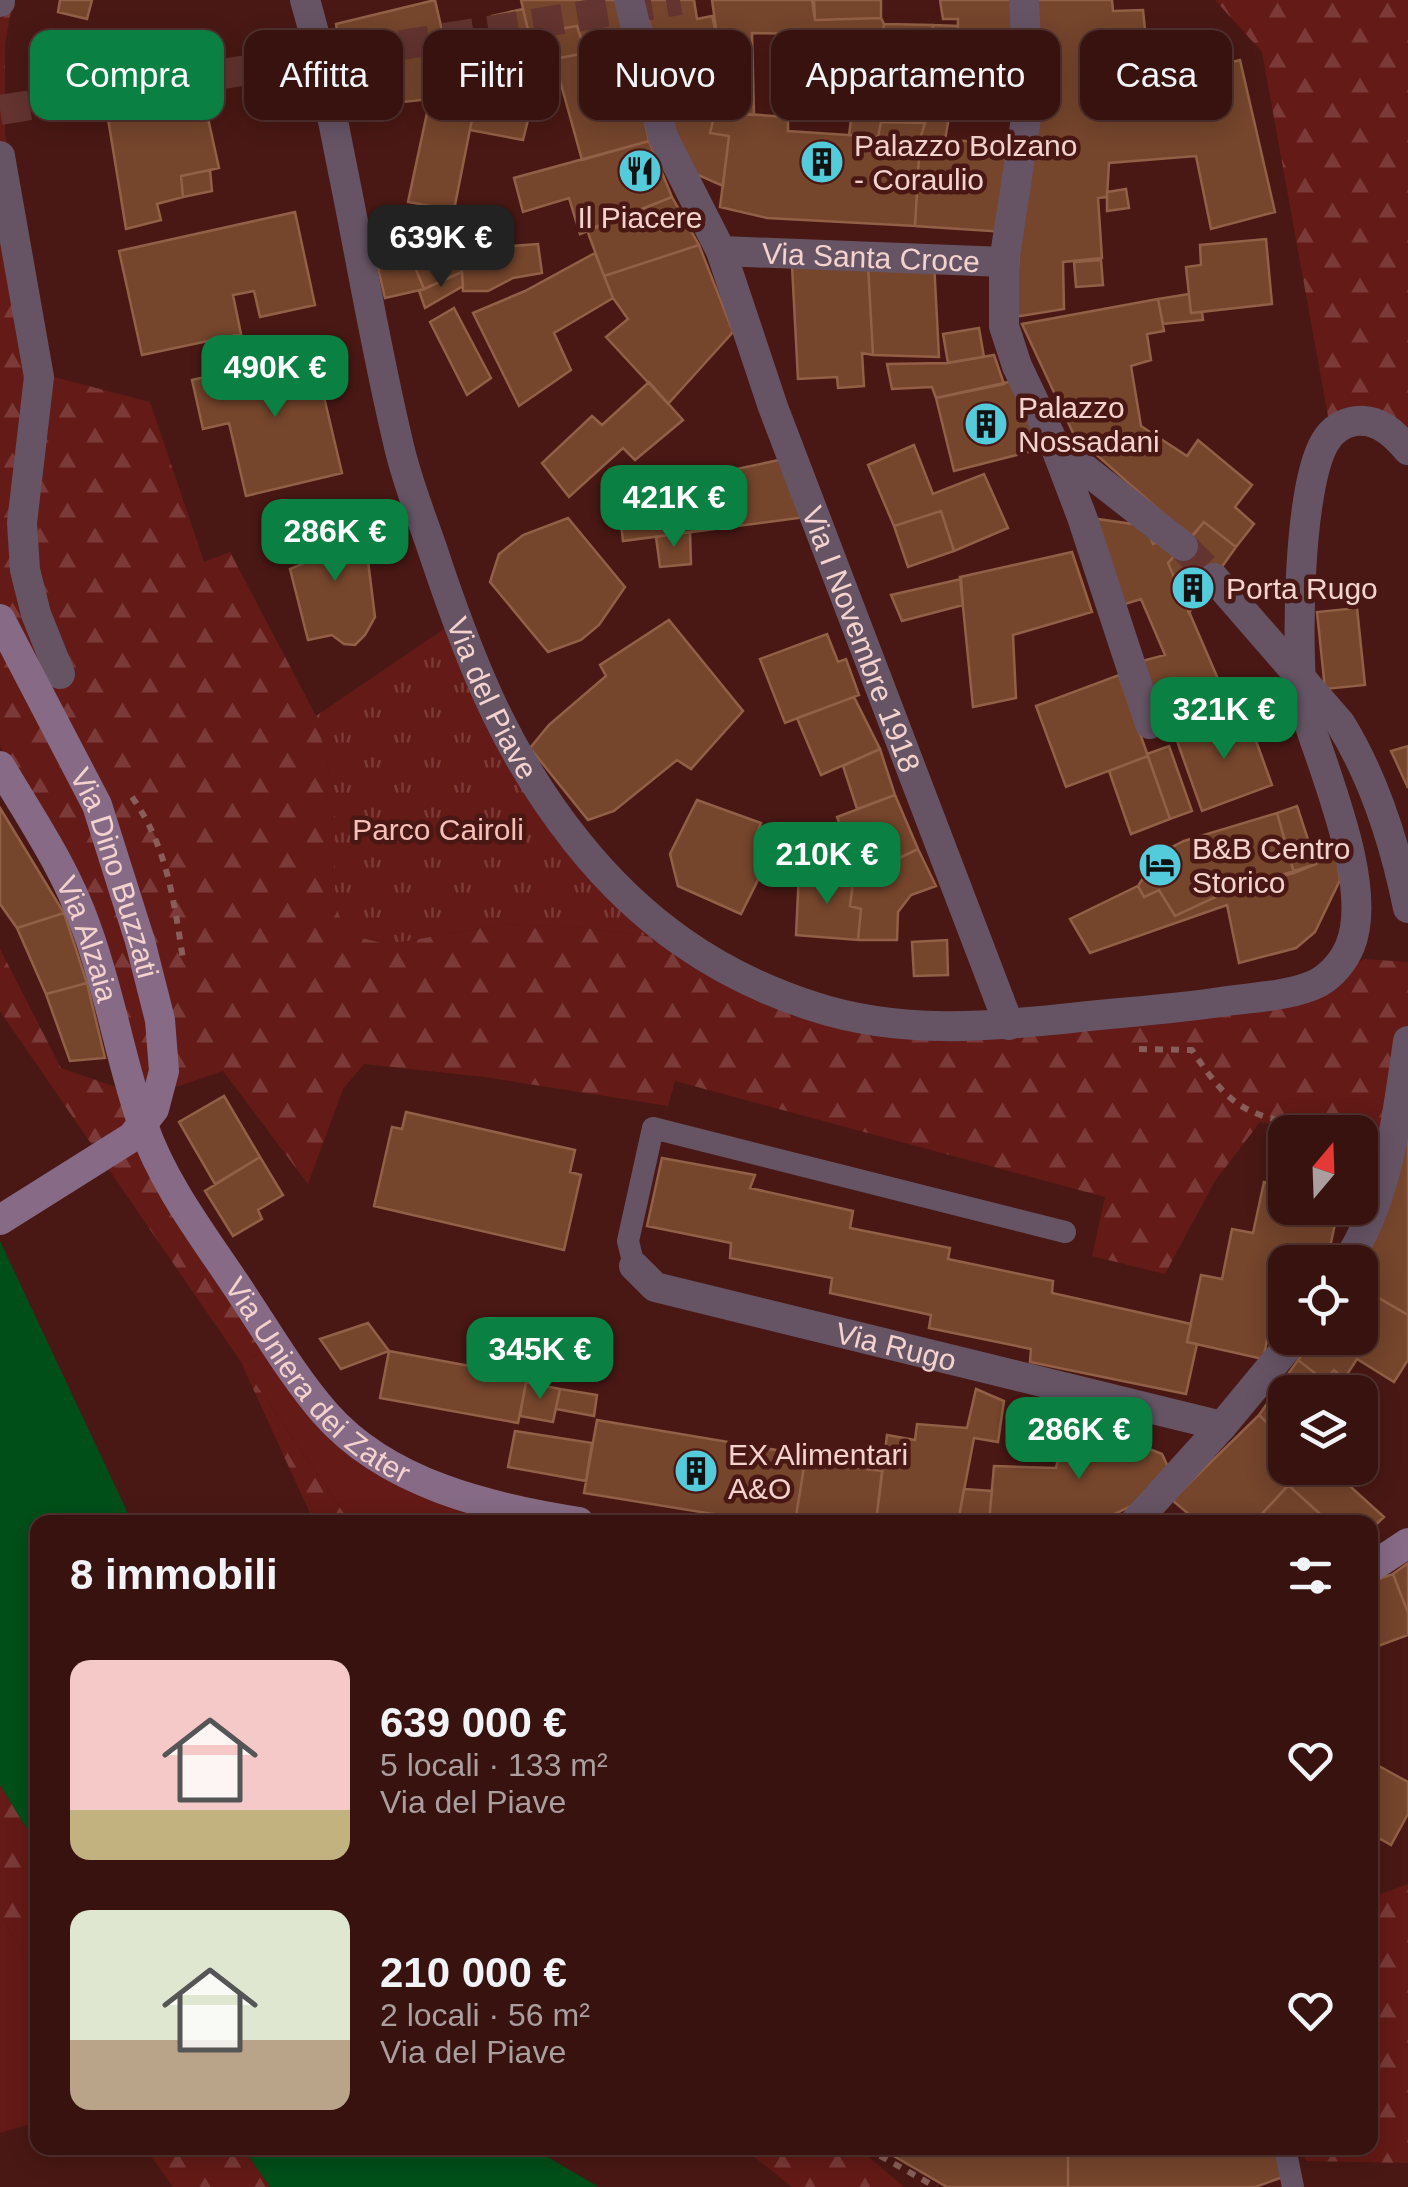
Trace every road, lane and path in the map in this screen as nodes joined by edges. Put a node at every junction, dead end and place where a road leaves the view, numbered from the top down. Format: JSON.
{"nodes":[{"id":1,"x":629,"y":0,"type":"edge"},
{"id":2,"x":1024,"y":0,"type":"edge"},
{"id":3,"x":312,"y":1,"type":"edge"},
{"id":4,"x":0,"y":156,"type":"edge"},
{"id":5,"x":721,"y":251,"type":"junction"},
{"id":6,"x":1004,"y":262,"type":"junction"},
{"id":7,"x":1055,"y":446,"type":"junction"},
{"id":8,"x":1408,"y":450,"type":"edge"},
{"id":9,"x":1184,"y":546,"type":"tunnel mouth"},
{"id":10,"x":1214,"y":578,"type":"tunnel mouth"},
{"id":11,"x":0,"y":619,"type":"edge"},
{"id":12,"x":60,"y":674,"type":"dead end"},
{"id":13,"x":1300,"y":678,"type":"junction"},
{"id":14,"x":1150,"y":724,"type":"dead end"},
{"id":15,"x":0,"y":766,"type":"edge"},
{"id":16,"x":1408,"y":908,"type":"edge"},
{"id":17,"x":1010,"y":1025,"type":"junction"},
{"id":18,"x":1408,"y":1041,"type":"edge"},
{"id":19,"x":1192,"y":1050,"type":"dead end"},
{"id":20,"x":1268,"y":1117,"type":"edge"},
{"id":21,"x":137,"y":1131,"type":"junction"},
{"id":22,"x":0,"y":1220,"type":"edge"},
{"id":23,"x":1064,"y":1232,"type":"dead end"},
{"id":24,"x":1356,"y":1245,"type":"edge"},
{"id":25,"x":634,"y":1266,"type":"joint"},
{"id":26,"x":1280,"y":1355,"type":"edge"},
{"id":27,"x":1222,"y":1426,"type":"junction"},
{"id":28,"x":529,"y":1515,"type":"edge"},
{"id":29,"x":1141,"y":1515,"type":"edge"},
{"id":30,"x":1408,"y":1542,"type":"edge"},
{"id":31,"x":1378,"y":1563,"type":"edge"},
{"id":32,"x":879,"y":2155,"type":"edge"},
{"id":33,"x":1286,"y":2155,"type":"edge"},
{"id":34,"x":936,"y":2187,"type":"edge"},
{"id":35,"x":1293,"y":2187,"type":"edge"}],
"edges":[{"from":1,"to":5,"type":"street","name":"Via I Novembre 1918"},
{"from":2,"to":6,"type":"street"},
{"from":3,"to":17,"type":"street","name":"Via del Piave"},
{"from":4,"to":12,"type":"street"},
{"from":5,"to":6,"type":"street","name":"Via Santa Croce"},
{"from":5,"to":17,"type":"street","name":"Via I Novembre 1918"},
{"from":6,"to":7,"type":"street","name":"Via Santa Croce"},
{"from":7,"to":9,"type":"street","name":"Via Santa Croce"},
{"from":7,"to":14,"type":"street","name":"Via Santa Croce"},
{"from":8,"to":13,"type":"street"},
{"from":10,"to":13,"type":"street"},
{"from":11,"to":21,"type":"street","name":"Via Dino Buzzati"},
{"from":13,"to":16,"type":"street"},
{"from":13,"to":17,"type":"street","name":"Via del Piave"},
{"from":15,"to":21,"type":"street","name":"Via Alzaia"},
{"from":18,"to":24,"type":"street"},
{"from":19,"to":20,"type":"path"},
{"from":21,"to":22,"type":"street"},
{"from":21,"to":28,"type":"street","name":"Via Uniera dei Zater"},
{"from":23,"to":25,"type":"lane"},
{"from":25,"to":27,"type":"street","name":"Via Rugo"},
{"from":26,"to":27,"type":"street"},
{"from":27,"to":29,"type":"street"},
{"from":30,"to":31,"type":"street"},
{"from":32,"to":34,"type":"path"},
{"from":33,"to":35,"type":"lane"}]}
